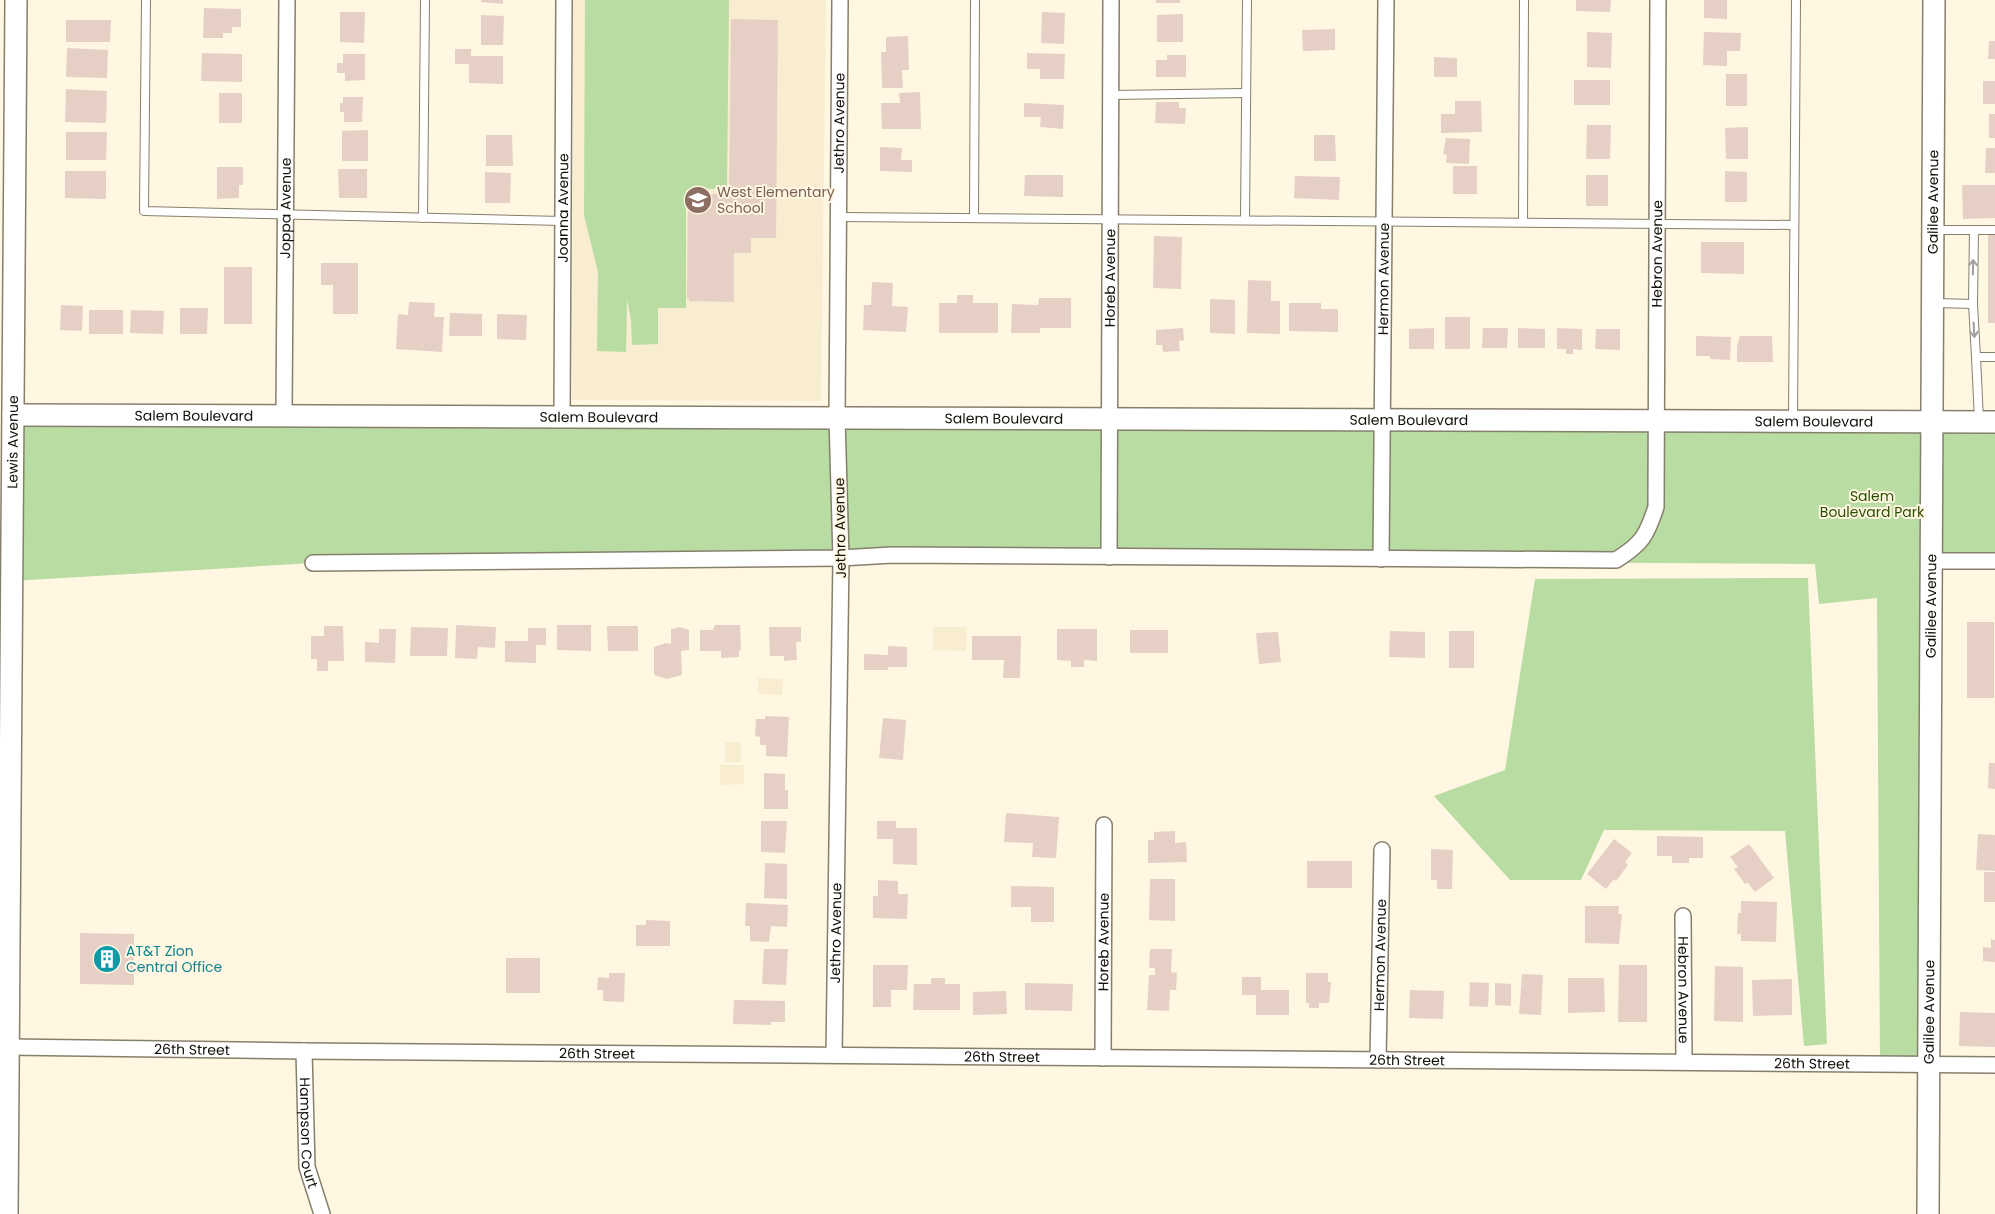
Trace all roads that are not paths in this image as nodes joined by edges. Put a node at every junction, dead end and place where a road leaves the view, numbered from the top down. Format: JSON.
{"nodes":[{"id":1,"x":16,"y":0,"type":"edge"},
{"id":2,"x":146,"y":0,"type":"edge"},
{"id":3,"x":287,"y":0,"type":"edge"},
{"id":4,"x":425,"y":0,"type":"edge"},
{"id":5,"x":564,"y":0,"type":"edge"},
{"id":6,"x":840,"y":0,"type":"edge"},
{"id":7,"x":975,"y":0,"type":"edge"},
{"id":8,"x":1111,"y":0,"type":"edge"},
{"id":9,"x":1247,"y":0,"type":"edge"},
{"id":10,"x":1386,"y":0,"type":"edge"},
{"id":11,"x":1524,"y":0,"type":"edge"},
{"id":12,"x":1658,"y":0,"type":"edge"},
{"id":13,"x":1796,"y":0,"type":"edge"},
{"id":14,"x":1934,"y":0,"type":"edge"},
{"id":15,"x":1246,"y":93,"type":"junction"},
{"id":16,"x":1111,"y":95,"type":"junction"},
{"id":17,"x":285,"y":215,"type":"junction"},
{"id":18,"x":838,"y":217,"type":"junction"},
{"id":19,"x":423,"y":218,"type":"junction"},
{"id":20,"x":974,"y":218,"type":"junction"},
{"id":21,"x":1110,"y":219,"type":"junction"},
{"id":22,"x":1245,"y":220,"type":"junction"},
{"id":23,"x":563,"y":221,"type":"junction"},
{"id":24,"x":1384,"y":221,"type":"junction"},
{"id":25,"x":1523,"y":222,"type":"junction"},
{"id":26,"x":1656,"y":224,"type":"junction"},
{"id":27,"x":1794,"y":225,"type":"junction"},
{"id":28,"x":1933,"y":230,"type":"junction"},
{"id":29,"x":1974,"y":230,"type":"junction"},
{"id":30,"x":1995,"y":230,"type":"edge"},
{"id":31,"x":1933,"y":303,"type":"junction"},
{"id":32,"x":1973,"y":304,"type":"junction"},
{"id":33,"x":1976,"y":357,"type":"junction"},
{"id":34,"x":1995,"y":357,"type":"edge"},
{"id":35,"x":284,"y":414,"type":"junction"},
{"id":36,"x":13,"y":415,"type":"junction"},
{"id":37,"x":562,"y":416,"type":"junction"},
{"id":38,"x":837,"y":418,"type":"junction"},
{"id":39,"x":1109,"y":419,"type":"junction"},
{"id":40,"x":1382,"y":420,"type":"junction"},
{"id":41,"x":1655,"y":421,"type":"junction"},
{"id":42,"x":1793,"y":421,"type":"junction"},
{"id":43,"x":1932,"y":421,"type":"junction"},
{"id":44,"x":1987,"y":422,"type":"edge"},
{"id":45,"x":1108,"y":557,"type":"junction"},
{"id":46,"x":841,"y":558,"type":"junction"},
{"id":47,"x":1381,"y":559,"type":"junction"},
{"id":48,"x":1931,"y":561,"type":"junction"},
{"id":49,"x":1995,"y":561,"type":"edge"},
{"id":50,"x":313,"y":563,"type":"dead end"},
{"id":51,"x":1104,"y":825,"type":"dead end"},
{"id":52,"x":1382,"y":850,"type":"dead end"},
{"id":53,"x":1683,"y":916,"type":"dead end"},
{"id":54,"x":4,"y":1047,"type":"edge"},
{"id":55,"x":304,"y":1051,"type":"junction"},
{"id":56,"x":834,"y":1055,"type":"junction"},
{"id":57,"x":1103,"y":1058,"type":"junction"},
{"id":58,"x":1378,"y":1060,"type":"junction"},
{"id":59,"x":1684,"y":1062,"type":"junction"},
{"id":60,"x":1929,"y":1064,"type":"junction"},
{"id":61,"x":1995,"y":1065,"type":"edge"},
{"id":62,"x":4,"y":1152,"type":"edge"},
{"id":63,"x":7,"y":1214,"type":"edge"},
{"id":64,"x":322,"y":1214,"type":"edge"},
{"id":65,"x":1928,"y":1214,"type":"edge"}],
"edges":[{"from":1,"to":36,"type":"street","name":"Lewis Avenue"},
{"from":2,"to":17,"type":"lane"},
{"from":3,"to":17,"type":"street","name":"Joppa Avenue"},
{"from":4,"to":19,"type":"lane"},
{"from":5,"to":23,"type":"street","name":"Joanna Avenue"},
{"from":6,"to":18,"type":"street","name":"Jethro Avenue"},
{"from":7,"to":20,"type":"lane"},
{"from":8,"to":16,"type":"street","name":"Horeb Avenue"},
{"from":9,"to":15,"type":"lane"},
{"from":10,"to":24,"type":"street","name":"Hermon Avenue"},
{"from":11,"to":25,"type":"lane"},
{"from":12,"to":26,"type":"street","name":"Hebron Avenue"},
{"from":13,"to":27,"type":"lane"},
{"from":14,"to":28,"type":"street","name":"Galilee Avenue"},
{"from":15,"to":16,"type":"lane"},
{"from":15,"to":22,"type":"lane"},
{"from":16,"to":21,"type":"street","name":"Horeb Avenue"},
{"from":17,"to":19,"type":"lane"},
{"from":17,"to":35,"type":"street","name":"Joppa Avenue"},
{"from":18,"to":20,"type":"lane"},
{"from":18,"to":38,"type":"street","name":"Jethro Avenue"},
{"from":19,"to":23,"type":"lane"},
{"from":20,"to":21,"type":"lane"},
{"from":21,"to":22,"type":"lane"},
{"from":21,"to":39,"type":"street","name":"Horeb Avenue"},
{"from":22,"to":24,"type":"lane"},
{"from":23,"to":37,"type":"street","name":"Joanna Avenue"},
{"from":24,"to":25,"type":"lane"},
{"from":24,"to":40,"type":"street","name":"Hermon Avenue"},
{"from":25,"to":26,"type":"lane"},
{"from":26,"to":27,"type":"lane"},
{"from":26,"to":41,"type":"street","name":"Hebron Avenue"},
{"from":27,"to":42,"type":"lane"},
{"from":28,"to":29,"type":"lane"},
{"from":28,"to":31,"type":"street","name":"Galilee Avenue"},
{"from":29,"to":30,"type":"lane"},
{"from":32,"to":29,"type":"lane","one_way":true},
{"from":31,"to":32,"type":"lane"},
{"from":31,"to":43,"type":"street","name":"Galilee Avenue"},
{"from":32,"to":33,"type":"lane","one_way":true},
{"from":33,"to":34,"type":"lane"},
{"from":33,"to":44,"type":"lane"},
{"from":35,"to":36,"type":"street","name":"Salem Boulevard"},
{"from":35,"to":37,"type":"street","name":"Salem Boulevard"},
{"from":36,"to":54,"type":"street","name":"Lewis Avenue"},
{"from":37,"to":38,"type":"street","name":"Salem Boulevard"},
{"from":38,"to":39,"type":"street","name":"Salem Boulevard"},
{"from":38,"to":46,"type":"street","name":"Jethro Avenue"},
{"from":39,"to":40,"type":"street","name":"Salem Boulevard"},
{"from":39,"to":45,"type":"street","name":"Horeb Avenue"},
{"from":40,"to":41,"type":"street","name":"Salem Boulevard"},
{"from":40,"to":47,"type":"street","name":"Hermon Avenue"},
{"from":41,"to":42,"type":"street","name":"Salem Boulevard"},
{"from":41,"to":47,"type":"street","name":"Hebron Avenue"},
{"from":42,"to":43,"type":"street","name":"Salem Boulevard"},
{"from":43,"to":44,"type":"street","name":"Salem Boulevard"},
{"from":43,"to":48,"type":"street","name":"Galilee Avenue"},
{"from":45,"to":46,"type":"street"},
{"from":45,"to":47,"type":"street"},
{"from":46,"to":50,"type":"street"},
{"from":46,"to":56,"type":"street","name":"Jethro Avenue"},
{"from":48,"to":49,"type":"street"},
{"from":48,"to":60,"type":"street","name":"Galilee Avenue"},
{"from":51,"to":57,"type":"street","name":"Horeb Avenue"},
{"from":52,"to":58,"type":"street","name":"Hermon Avenue"},
{"from":53,"to":59,"type":"street","name":"Hebron Avenue"},
{"from":54,"to":55,"type":"street","name":"26th Street"},
{"from":54,"to":62,"type":"street","name":"Lewis Avenue"},
{"from":55,"to":56,"type":"street","name":"26th Street"},
{"from":55,"to":64,"type":"street","name":"Hampson Court"},
{"from":56,"to":57,"type":"street","name":"26th Street"},
{"from":57,"to":58,"type":"street","name":"26th Street"},
{"from":58,"to":59,"type":"street","name":"26th Street"},
{"from":59,"to":60,"type":"street","name":"26th Street"},
{"from":60,"to":61,"type":"street","name":"26th Street"},
{"from":60,"to":65,"type":"street","name":"Galilee Avenue"},
{"from":62,"to":63,"type":"street","name":"Lewis Avenue"}]}
